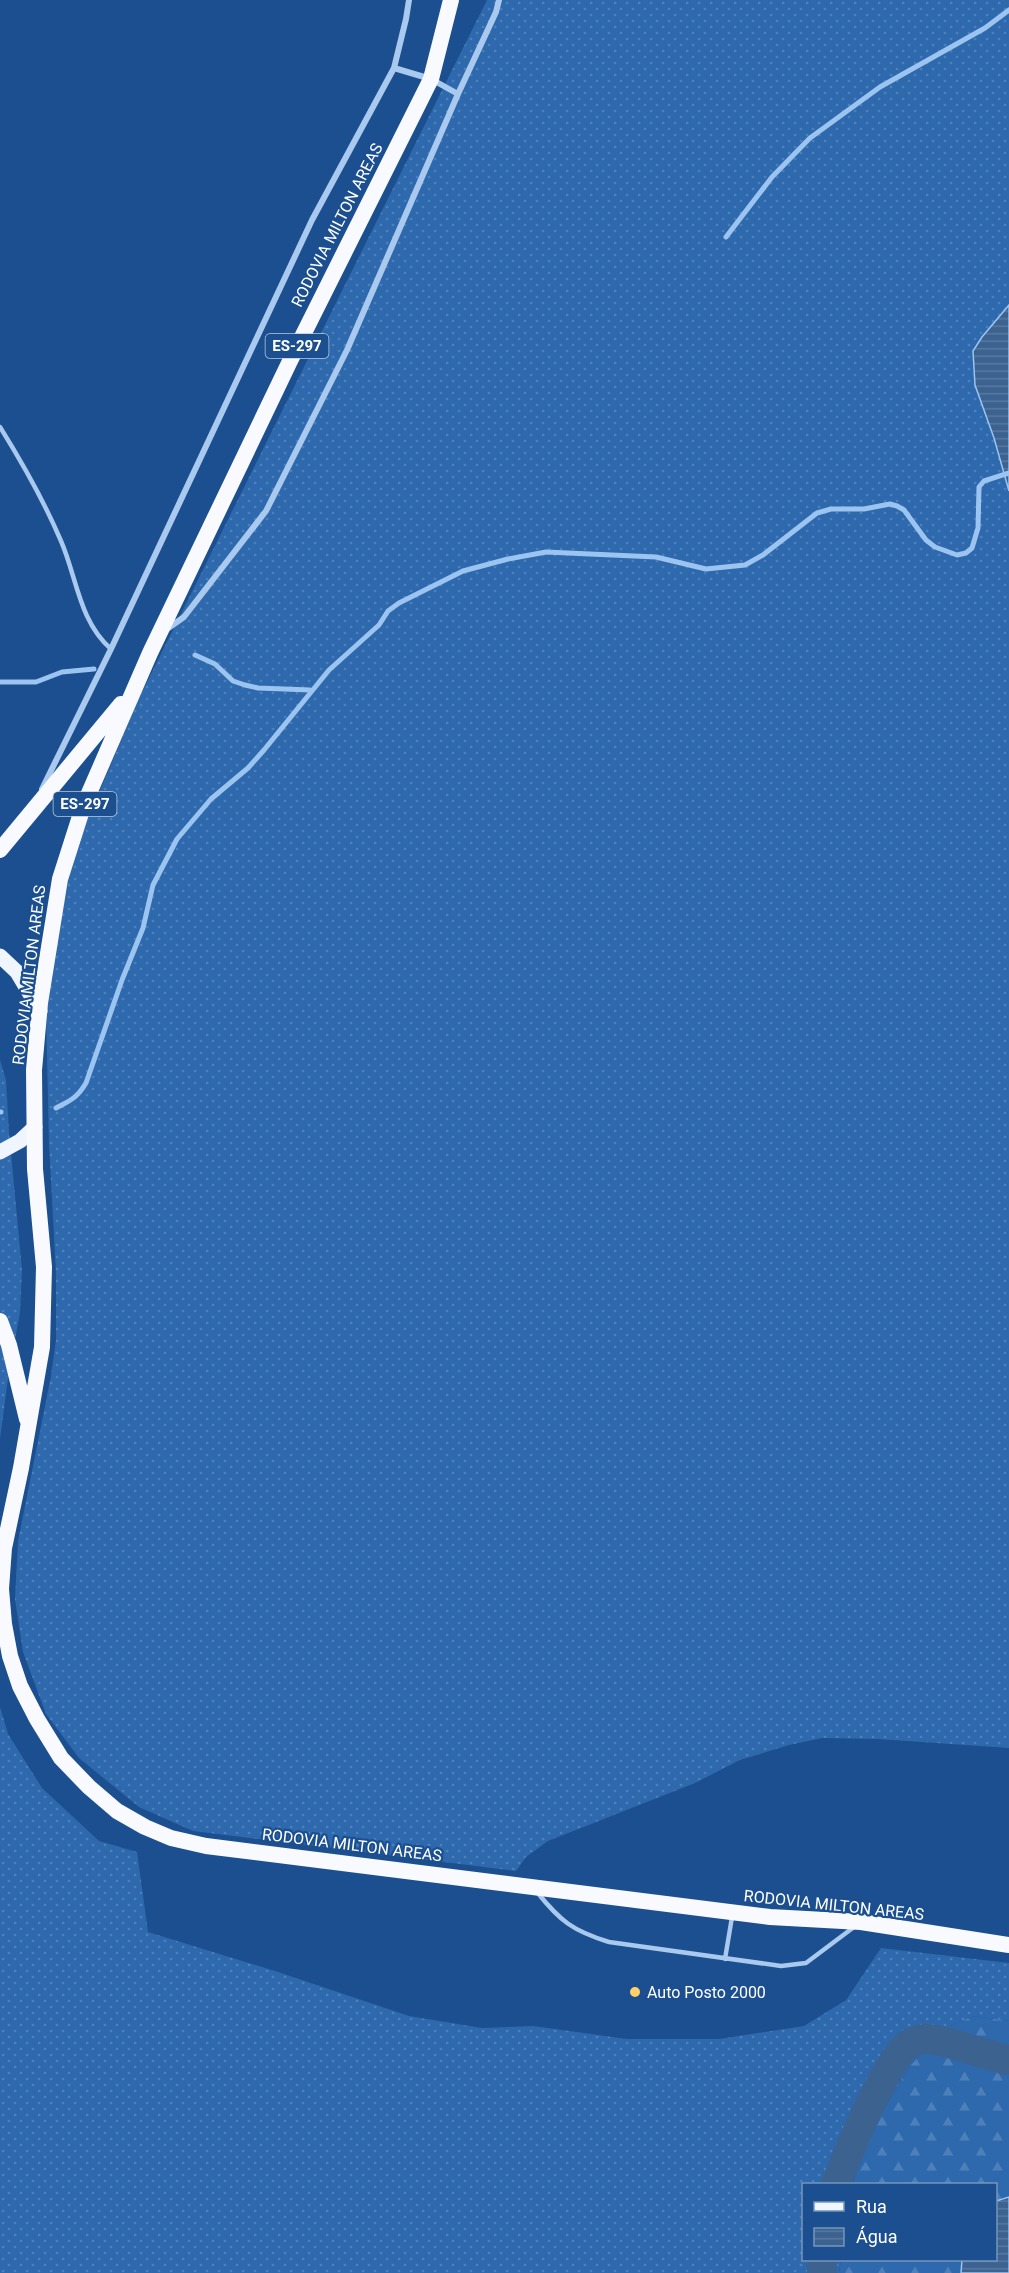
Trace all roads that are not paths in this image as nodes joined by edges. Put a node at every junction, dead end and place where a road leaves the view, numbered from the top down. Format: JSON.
{"nodes":[{"id":1,"x":409,"y":0,"type":"edge"},
{"id":2,"x":451,"y":0,"type":"edge"},
{"id":3,"x":499,"y":0,"type":"edge"},
{"id":4,"x":394,"y":68,"type":"junction"},
{"id":5,"x":431,"y":79,"type":"junction"},
{"id":6,"x":458,"y":94,"type":"junction"},
{"id":7,"x":0,"y":427,"type":"edge"},
{"id":8,"x":160,"y":634,"type":"junction"},
{"id":9,"x":111,"y":649,"type":"junction"},
{"id":10,"x":133,"y":690,"type":"junction"},
{"id":11,"x":29,"y":815,"type":"junction"},
{"id":12,"x":0,"y":850,"type":"edge"},
{"id":13,"x":0,"y":956,"type":"edge"},
{"id":14,"x":40,"y":1011,"type":"junction"},
{"id":15,"x":34,"y":1127,"type":"junction"},
{"id":16,"x":0,"y":1152,"type":"edge"},
{"id":17,"x":0,"y":1321,"type":"edge"},
{"id":18,"x":29,"y":1427,"type":"junction"},
{"id":19,"x":531,"y":1886,"type":"junction"},
{"id":20,"x":732,"y":1912,"type":"junction"},
{"id":21,"x":861,"y":1922,"type":"junction"},
{"id":22,"x":1009,"y":1945,"type":"edge"},
{"id":23,"x":725,"y":1959,"type":"junction"}],
"edges":[{"from":1,"to":4,"type":"street"},
{"from":2,"to":5,"type":"highway","name":"RODOVIA MILTON AREAS","number":"ES-297"},
{"from":3,"to":6,"type":"street"},
{"from":4,"to":5,"type":"street"},
{"from":4,"to":9,"type":"street"},
{"from":5,"to":6,"type":"street"},
{"from":5,"to":8,"type":"highway","name":"RODOVIA MILTON AREAS","number":"ES-297"},
{"from":6,"to":8,"type":"street"},
{"from":7,"to":9,"type":"lane"},
{"from":8,"to":10,"type":"highway","name":"RODOVIA MILTON AREAS","number":"ES-297"},
{"from":9,"to":11,"type":"street"},
{"from":10,"to":11,"type":"highway","name":"RODOVIA MILTON AREAS","number":"ES-297"},
{"from":10,"to":14,"type":"highway","name":"RODOVIA MILTON AREAS","number":"ES-297"},
{"from":11,"to":12,"type":"highway","name":"RODOVIA MILTON AREAS","number":"ES-297"},
{"from":13,"to":14,"type":"main road"},
{"from":14,"to":15,"type":"highway","name":"RODOVIA MILTON AREAS","number":"ES-297"},
{"from":15,"to":16,"type":"main road"},
{"from":15,"to":18,"type":"highway","name":"RODOVIA MILTON AREAS"},
{"from":17,"to":18,"type":"highway"},
{"from":18,"to":19,"type":"highway","name":"RODOVIA MILTON AREAS"},
{"from":19,"to":20,"type":"highway","name":"RODOVIA MILTON AREAS"},
{"from":19,"to":23,"type":"lane"},
{"from":20,"to":21,"type":"highway","name":"RODOVIA MILTON AREAS"},
{"from":20,"to":23,"type":"lane"},
{"from":21,"to":22,"type":"highway","name":"RODOVIA MILTON AREAS"},
{"from":21,"to":23,"type":"lane"}]}
